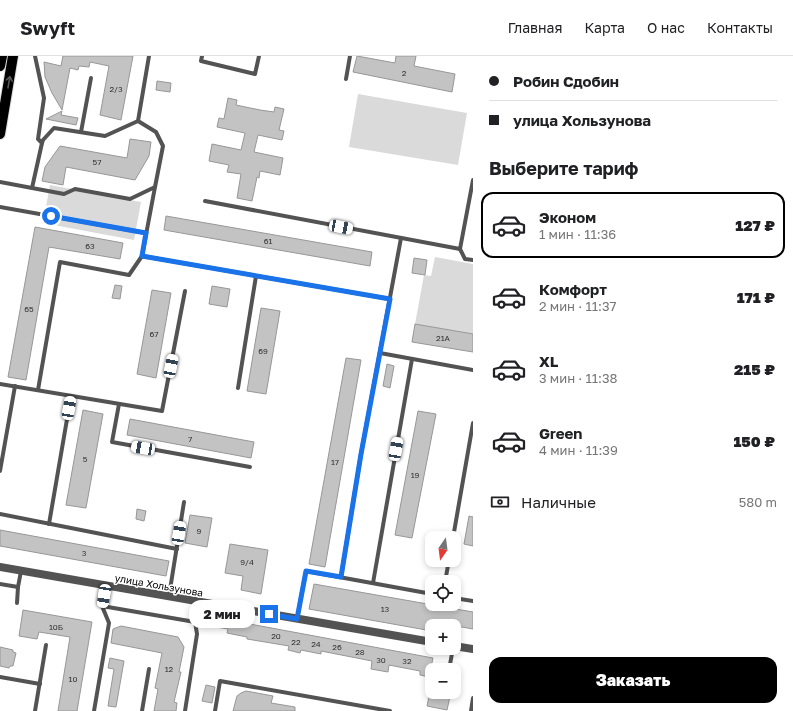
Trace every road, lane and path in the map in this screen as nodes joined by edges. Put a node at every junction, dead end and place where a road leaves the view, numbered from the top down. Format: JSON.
{"nodes":[{"id":1,"x":2,"y":56,"type":"edge"},
{"id":2,"x":13,"y":56,"type":"edge"},
{"id":3,"x":35,"y":56,"type":"edge"},
{"id":4,"x":149,"y":56,"type":"edge"},
{"id":5,"x":202,"y":56,"type":"edge"},
{"id":6,"x":258,"y":56,"type":"edge"},
{"id":7,"x":350,"y":56,"type":"edge"},
{"id":8,"x":0,"y":66,"type":"edge"},
{"id":9,"x":91,"y":78,"type":"dead end"},
{"id":10,"x":346,"y":79,"type":"dead end"},
{"id":11,"x":138,"y":121,"type":"junction"},
{"id":12,"x":81,"y":132,"type":"junction"},
{"id":13,"x":0,"y":134,"type":"edge"},
{"id":14,"x":42,"y":143,"type":"junction"},
{"id":15,"x":473,"y":180,"type":"edge"},
{"id":16,"x":0,"y":182,"type":"edge"},
{"id":17,"x":155,"y":186,"type":"junction"},
{"id":18,"x":32,"y":188,"type":"junction"},
{"id":19,"x":205,"y":201,"type":"dead end"},
{"id":20,"x":0,"y":207,"type":"edge"},
{"id":21,"x":146,"y":233,"type":"junction"},
{"id":22,"x":401,"y":238,"type":"junction"},
{"id":23,"x":460,"y":249,"type":"junction"},
{"id":24,"x":142,"y":256,"type":"junction"},
{"id":25,"x":473,"y":260,"type":"edge"},
{"id":26,"x":256,"y":276,"type":"junction"},
{"id":27,"x":185,"y":291,"type":"dead end"},
{"id":28,"x":390,"y":299,"type":"junction"},
{"id":29,"x":380,"y":353,"type":"junction"},
{"id":30,"x":412,"y":359,"type":"junction"},
{"id":31,"x":473,"y":370,"type":"edge"},
{"id":32,"x":0,"y":384,"type":"edge"},
{"id":33,"x":15,"y":386,"type":"junction"},
{"id":34,"x":238,"y":388,"type":"dead end"},
{"id":35,"x":38,"y":390,"type":"junction"},
{"id":36,"x":71,"y":396,"type":"junction"},
{"id":37,"x":119,"y":404,"type":"junction"},
{"id":38,"x":473,"y":423,"type":"edge"},
{"id":39,"x":250,"y":467,"type":"dead end"},
{"id":40,"x":0,"y":471,"type":"edge"},
{"id":41,"x":184,"y":502,"type":"dead end"},
{"id":42,"x":0,"y":514,"type":"edge"},
{"id":43,"x":49,"y":524,"type":"junction"},
{"id":44,"x":454,"y":531,"type":"edge"},
{"id":45,"x":177,"y":549,"type":"junction"},
{"id":46,"x":0,"y":567,"type":"edge"},
{"id":47,"x":21,"y":571,"type":"junction"},
{"id":48,"x":341,"y":577,"type":"junction"},
{"id":49,"x":373,"y":583,"type":"junction"},
{"id":50,"x":0,"y":584,"type":"edge"},
{"id":51,"x":106,"y":586,"type":"junction"},
{"id":52,"x":18,"y":587,"type":"junction"},
{"id":53,"x":425,"y":593,"type":"edge"},
{"id":54,"x":169,"y":597,"type":"junction"},
{"id":55,"x":461,"y":599,"type":"edge"},
{"id":56,"x":473,"y":601,"type":"edge"},
{"id":57,"x":199,"y":602,"type":"junction"},
{"id":58,"x":17,"y":603,"type":"dead end"},
{"id":59,"x":102,"y":606,"type":"junction"},
{"id":60,"x":297,"y":619,"type":"junction"},
{"id":61,"x":195,"y":622,"type":"junction"},
{"id":62,"x":425,"y":641,"type":"edge"},
{"id":63,"x":46,"y":645,"type":"dead end"},
{"id":64,"x":461,"y":648,"type":"edge"},
{"id":65,"x":473,"y":649,"type":"edge"},
{"id":66,"x":149,"y":669,"type":"dead end"},
{"id":67,"x":0,"y":677,"type":"edge"},
{"id":68,"x":40,"y":684,"type":"junction"},
{"id":69,"x":473,"y":698,"type":"edge"},
{"id":70,"x":35,"y":711,"type":"edge"},
{"id":71,"x":94,"y":711,"type":"edge"},
{"id":72,"x":142,"y":711,"type":"edge"},
{"id":73,"x":185,"y":711,"type":"edge"},
{"id":74,"x":215,"y":711,"type":"edge"},
{"id":75,"x":390,"y":711,"type":"edge"},
{"id":76,"x":471,"y":711,"type":"edge"}],
"edges":[{"from":1,"to":8,"type":"main road"},
{"from":13,"to":2,"type":"main road","one_way":true},
{"from":3,"to":14,"type":"lane"},
{"from":4,"to":11,"type":"lane"},
{"from":5,"to":6,"type":"lane"},
{"from":7,"to":10,"type":"lane"},
{"from":9,"to":12,"type":"lane"},
{"from":11,"to":12,"type":"lane"},
{"from":11,"to":17,"type":"lane"},
{"from":12,"to":14,"type":"lane"},
{"from":14,"to":18,"type":"lane"},
{"from":15,"to":23,"type":"lane"},
{"from":16,"to":18,"type":"lane"},
{"from":17,"to":18,"type":"lane"},
{"from":17,"to":21,"type":"lane"},
{"from":19,"to":22,"type":"lane"},
{"from":20,"to":21,"type":"lane"},
{"from":21,"to":24,"type":"lane"},
{"from":22,"to":23,"type":"lane"},
{"from":22,"to":28,"type":"lane"},
{"from":23,"to":25,"type":"lane"},
{"from":24,"to":26,"type":"lane"},
{"from":24,"to":35,"type":"lane"},
{"from":26,"to":28,"type":"lane"},
{"from":26,"to":34,"type":"lane"},
{"from":27,"to":37,"type":"lane"},
{"from":28,"to":29,"type":"lane"},
{"from":29,"to":30,"type":"lane"},
{"from":29,"to":48,"type":"lane"},
{"from":30,"to":31,"type":"lane"},
{"from":30,"to":49,"type":"lane"},
{"from":32,"to":33,"type":"lane"},
{"from":33,"to":35,"type":"lane"},
{"from":33,"to":40,"type":"lane"},
{"from":35,"to":36,"type":"lane"},
{"from":36,"to":37,"type":"lane"},
{"from":36,"to":43,"type":"lane"},
{"from":37,"to":39,"type":"lane"},
{"from":38,"to":44,"type":"lane"},
{"from":41,"to":45,"type":"lane"},
{"from":42,"to":43,"type":"lane"},
{"from":43,"to":45,"type":"lane"},
{"from":45,"to":54,"type":"lane"},
{"from":46,"to":47,"type":"street","name":"улица Хользунова"},
{"from":47,"to":51,"type":"street","name":"улица Хользунова"},
{"from":47,"to":52,"type":"lane"},
{"from":48,"to":49,"type":"lane"},
{"from":48,"to":60,"type":"lane"},
{"from":49,"to":53,"type":"lane"},
{"from":50,"to":52,"type":"lane"},
{"from":51,"to":54,"type":"street","name":"улица Хользунова"},
{"from":51,"to":59,"type":"lane"},
{"from":52,"to":58,"type":"lane"},
{"from":54,"to":57,"type":"street","name":"улица Хользунова"},
{"from":55,"to":56,"type":"lane"},
{"from":57,"to":60,"type":"street","name":"улица Хользунова"},
{"from":57,"to":61,"type":"lane"},
{"from":59,"to":61,"type":"lane"},
{"from":59,"to":71,"type":"lane"},
{"from":60,"to":62,"type":"street","name":"улица Хользунова"},
{"from":61,"to":73,"type":"lane"},
{"from":63,"to":68,"type":"lane"},
{"from":64,"to":65,"type":"street"},
{"from":66,"to":72,"type":"lane"},
{"from":67,"to":68,"type":"lane"},
{"from":68,"to":70,"type":"lane"},
{"from":69,"to":76,"type":"lane"},
{"from":74,"to":75,"type":"lane"}]}
